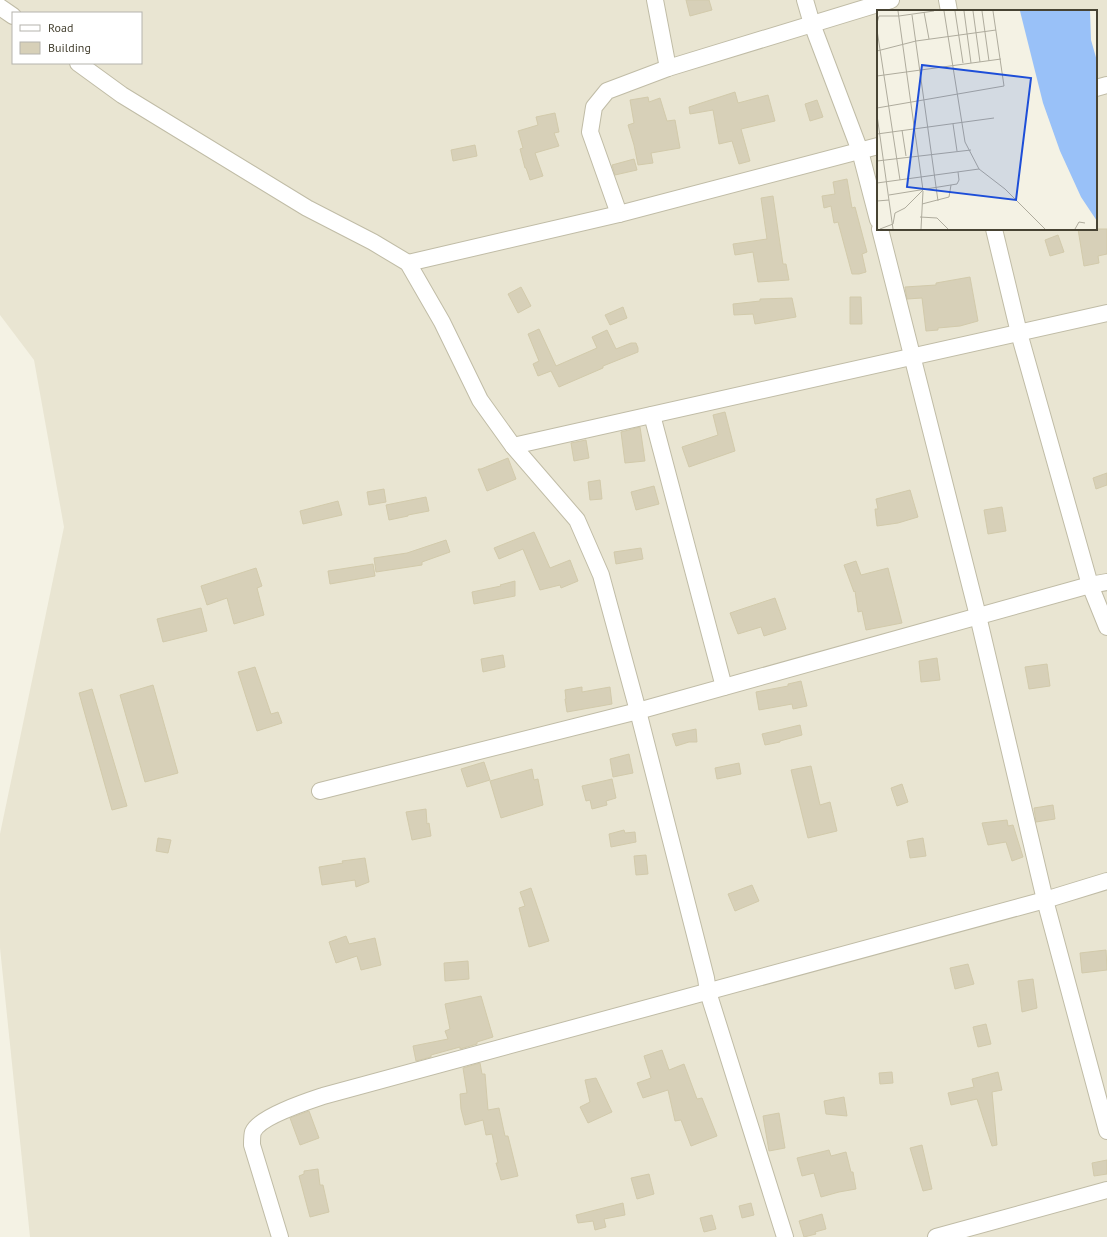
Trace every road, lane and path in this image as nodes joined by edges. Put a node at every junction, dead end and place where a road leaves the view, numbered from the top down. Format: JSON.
{"nodes":[{"id":1,"x":655,"y":0,"type":"edge"},
{"id":2,"x":805,"y":0,"type":"edge"},
{"id":3,"x":891,"y":0,"type":"edge"},
{"id":4,"x":947,"y":0,"type":"edge"},
{"id":5,"x":0,"y":7,"type":"edge"},
{"id":6,"x":949,"y":10,"type":"edge"},
{"id":7,"x":12,"y":15,"type":"edge"},
{"id":8,"x":812,"y":24,"type":"junction"},
{"id":9,"x":79,"y":64,"type":"edge"},
{"id":10,"x":668,"y":68,"type":"junction"},
{"id":11,"x":1107,"y":85,"type":"edge"},
{"id":12,"x":1097,"y":88,"type":"edge"},
{"id":13,"x":877,"y":146,"type":"edge"},
{"id":14,"x":860,"y":151,"type":"junction"},
{"id":15,"x":620,"y":214,"type":"junction"},
{"id":16,"x":877,"y":216,"type":"edge"},
{"id":17,"x":880,"y":230,"type":"edge"},
{"id":18,"x":994,"y":230,"type":"edge"},
{"id":19,"x":408,"y":263,"type":"junction"},
{"id":20,"x":1107,"y":313,"type":"edge"},
{"id":21,"x":1019,"y":333,"type":"junction"},
{"id":22,"x":913,"y":357,"type":"junction"},
{"id":23,"x":652,"y":415,"type":"junction"},
{"id":24,"x":514,"y":446,"type":"junction"},
{"id":25,"x":1107,"y":582,"type":"edge"},
{"id":26,"x":1090,"y":585,"type":"junction"},
{"id":27,"x":978,"y":616,"type":"junction"},
{"id":28,"x":1107,"y":626,"type":"edge"},
{"id":29,"x":724,"y":687,"type":"junction"},
{"id":30,"x":638,"y":711,"type":"junction"},
{"id":31,"x":320,"y":791,"type":"dead end"},
{"id":32,"x":1107,"y":881,"type":"edge"},
{"id":33,"x":1045,"y":900,"type":"junction"},
{"id":34,"x":708,"y":992,"type":"junction"},
{"id":35,"x":1107,"y":1131,"type":"edge"},
{"id":36,"x":1107,"y":1190,"type":"edge"},
{"id":37,"x":280,"y":1237,"type":"edge"},
{"id":38,"x":785,"y":1237,"type":"edge"},
{"id":39,"x":936,"y":1237,"type":"edge"}],
"edges":[{"from":1,"to":10,"type":"street"},
{"from":2,"to":8,"type":"street"},
{"from":3,"to":8,"type":"street"},
{"from":4,"to":6,"type":"street"},
{"from":5,"to":7,"type":"street"},
{"from":8,"to":10,"type":"street"},
{"from":8,"to":14,"type":"street"},
{"from":9,"to":19,"type":"street"},
{"from":10,"to":15,"type":"street"},
{"from":11,"to":12,"type":"street"},
{"from":13,"to":14,"type":"street"},
{"from":14,"to":15,"type":"street"},
{"from":14,"to":16,"type":"street"},
{"from":15,"to":19,"type":"street"},
{"from":17,"to":22,"type":"street"},
{"from":18,"to":21,"type":"street"},
{"from":19,"to":24,"type":"street"},
{"from":20,"to":21,"type":"street"},
{"from":21,"to":22,"type":"street"},
{"from":21,"to":26,"type":"street"},
{"from":22,"to":23,"type":"street"},
{"from":22,"to":27,"type":"street"},
{"from":23,"to":24,"type":"street"},
{"from":23,"to":29,"type":"street"},
{"from":24,"to":30,"type":"street"},
{"from":25,"to":26,"type":"street"},
{"from":26,"to":27,"type":"street"},
{"from":26,"to":28,"type":"street"},
{"from":27,"to":29,"type":"street"},
{"from":27,"to":33,"type":"street"},
{"from":29,"to":30,"type":"street"},
{"from":30,"to":31,"type":"street"},
{"from":30,"to":34,"type":"street"},
{"from":32,"to":33,"type":"street"},
{"from":33,"to":34,"type":"street"},
{"from":33,"to":35,"type":"street"},
{"from":34,"to":37,"type":"street"},
{"from":34,"to":38,"type":"street"},
{"from":36,"to":39,"type":"street"}]}
